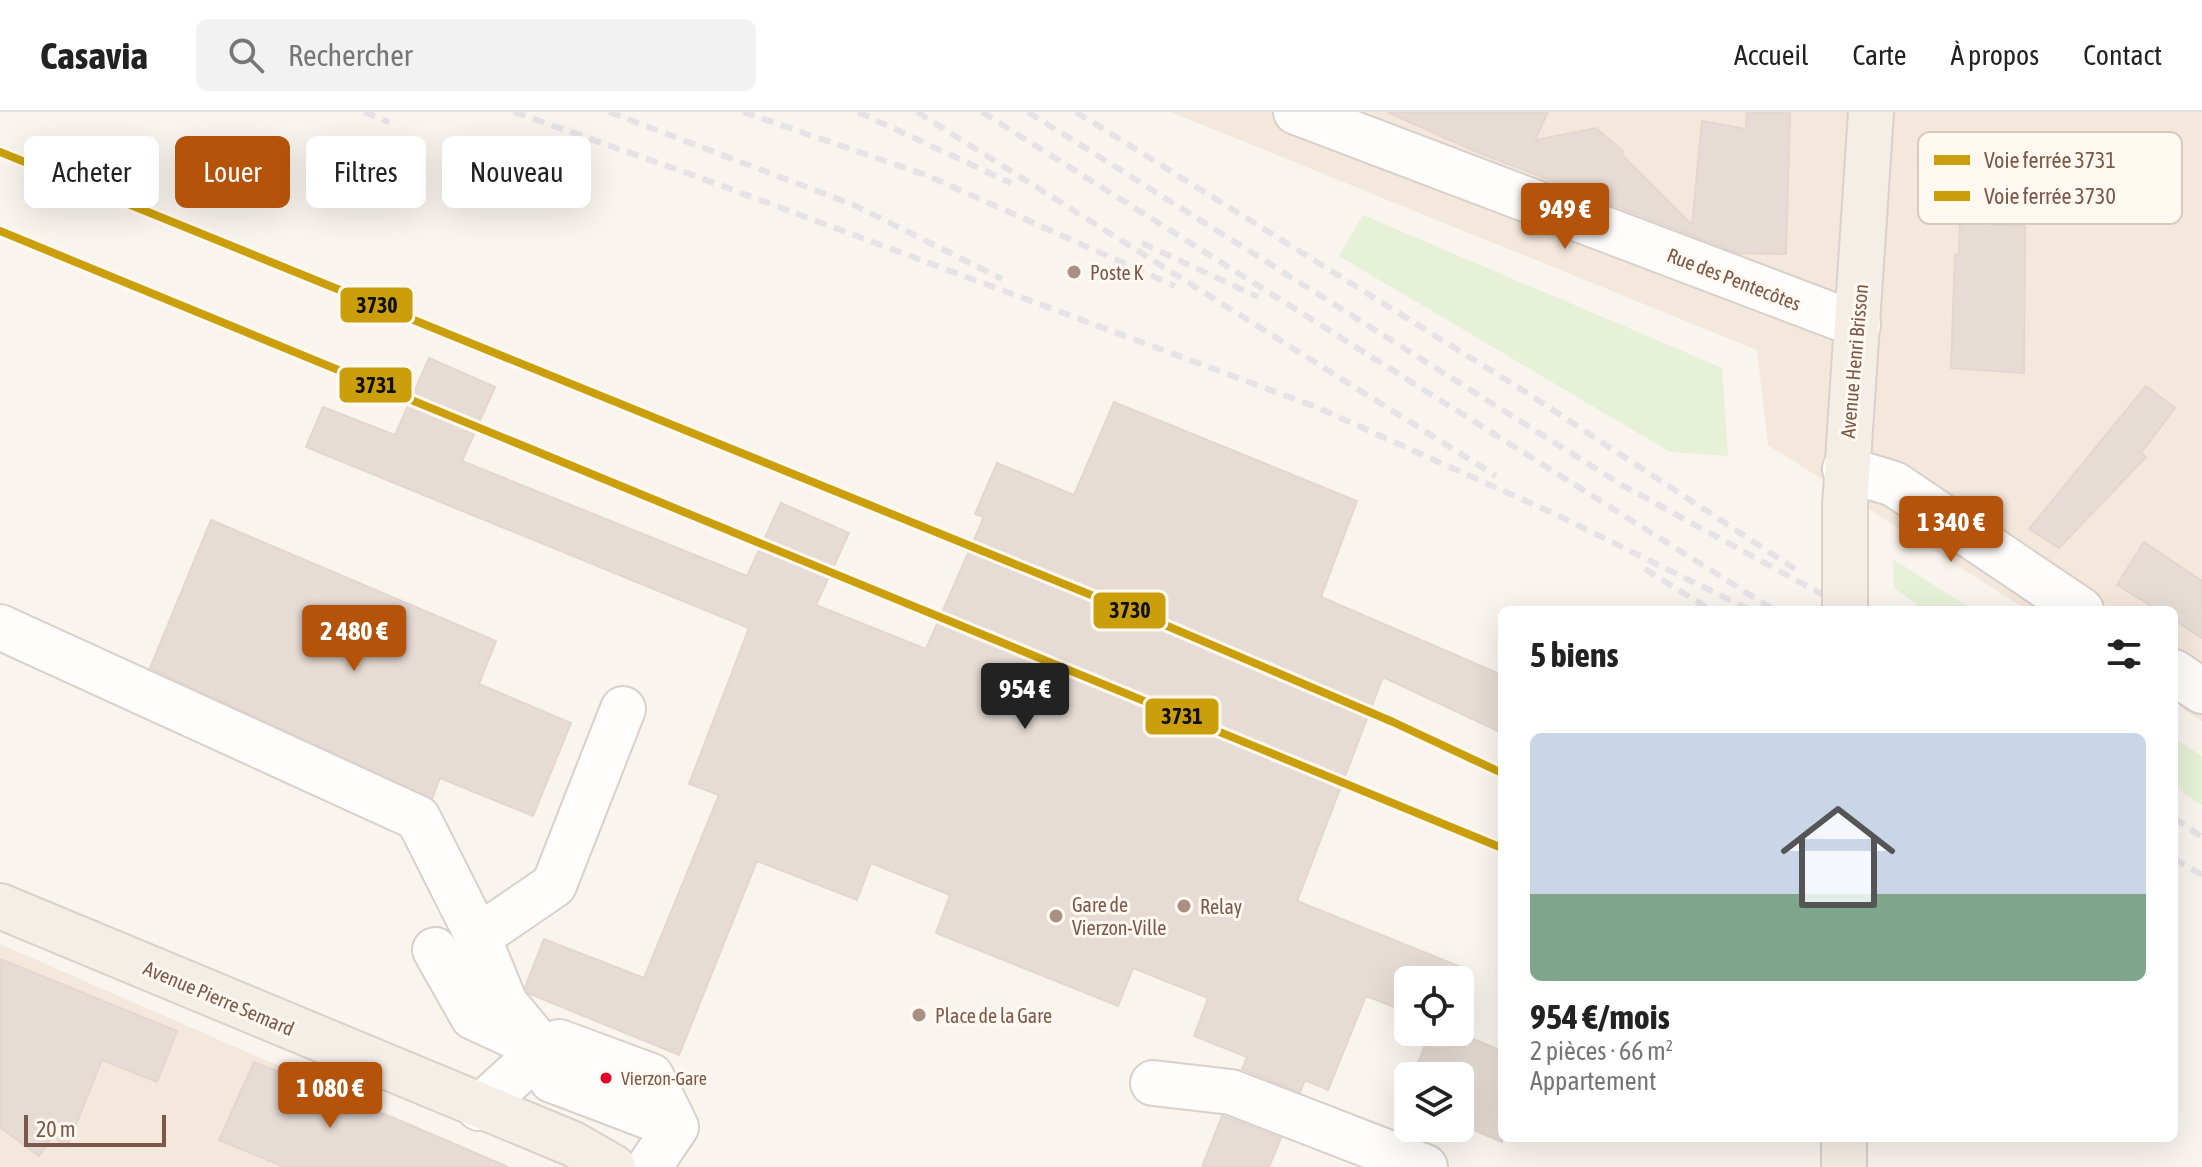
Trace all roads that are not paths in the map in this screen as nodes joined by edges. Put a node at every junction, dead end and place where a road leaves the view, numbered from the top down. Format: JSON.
{"nodes":[{"id":1,"x":1296,"y":112,"type":"edge"},
{"id":2,"x":1871,"y":112,"type":"edge"},
{"id":3,"x":1858,"y":325,"type":"junction"},
{"id":4,"x":1845,"y":487,"type":"junction"},
{"id":5,"x":1845,"y":606,"type":"edge"},
{"id":6,"x":2075,"y":606,"type":"edge"},
{"id":7,"x":0,"y":627,"type":"edge"},
{"id":8,"x":2178,"y":675,"type":"edge"},
{"id":9,"x":2202,"y":691,"type":"edge"},
{"id":10,"x":623,"y":709,"type":"dead end"},
{"id":11,"x":0,"y":906,"type":"edge"},
{"id":12,"x":478,"y":937,"type":"junction"},
{"id":13,"x":435,"y":950,"type":"dead end"},
{"id":14,"x":543,"y":1049,"type":"junction"},
{"id":15,"x":1153,"y":1083,"type":"dead end"},
{"id":16,"x":479,"y":1108,"type":"junction"},
{"id":17,"x":1844,"y":1142,"type":"edge"},
{"id":18,"x":613,"y":1167,"type":"edge"},
{"id":19,"x":649,"y":1167,"type":"edge"},
{"id":20,"x":1425,"y":1167,"type":"edge"},
{"id":21,"x":1844,"y":1167,"type":"edge"}],
"edges":[{"from":1,"to":3,"type":"street","name":"Rue des Pentecôtes"},
{"from":2,"to":3,"type":"main road","name":"Avenue Henri Brisson"},
{"from":3,"to":4,"type":"main road","name":"Avenue Henri Brisson"},
{"from":4,"to":5,"type":"main road","name":"Avenue Henri Brisson","bridge":true},
{"from":4,"to":6,"type":"street"},
{"from":7,"to":12,"type":"street"},
{"from":8,"to":9,"type":"street"},
{"from":10,"to":12,"type":"street"},
{"from":11,"to":16,"type":"main road","name":"Avenue Pierre Semard"},
{"from":12,"to":14,"type":"street"},
{"from":13,"to":14,"type":"street"},
{"from":14,"to":16,"type":"street"},
{"from":14,"to":19,"type":"street"},
{"from":15,"to":20,"type":"street"},
{"from":16,"to":18,"type":"main road","name":"Avenue Pierre Semard"},
{"from":17,"to":21,"type":"main road"}]}
